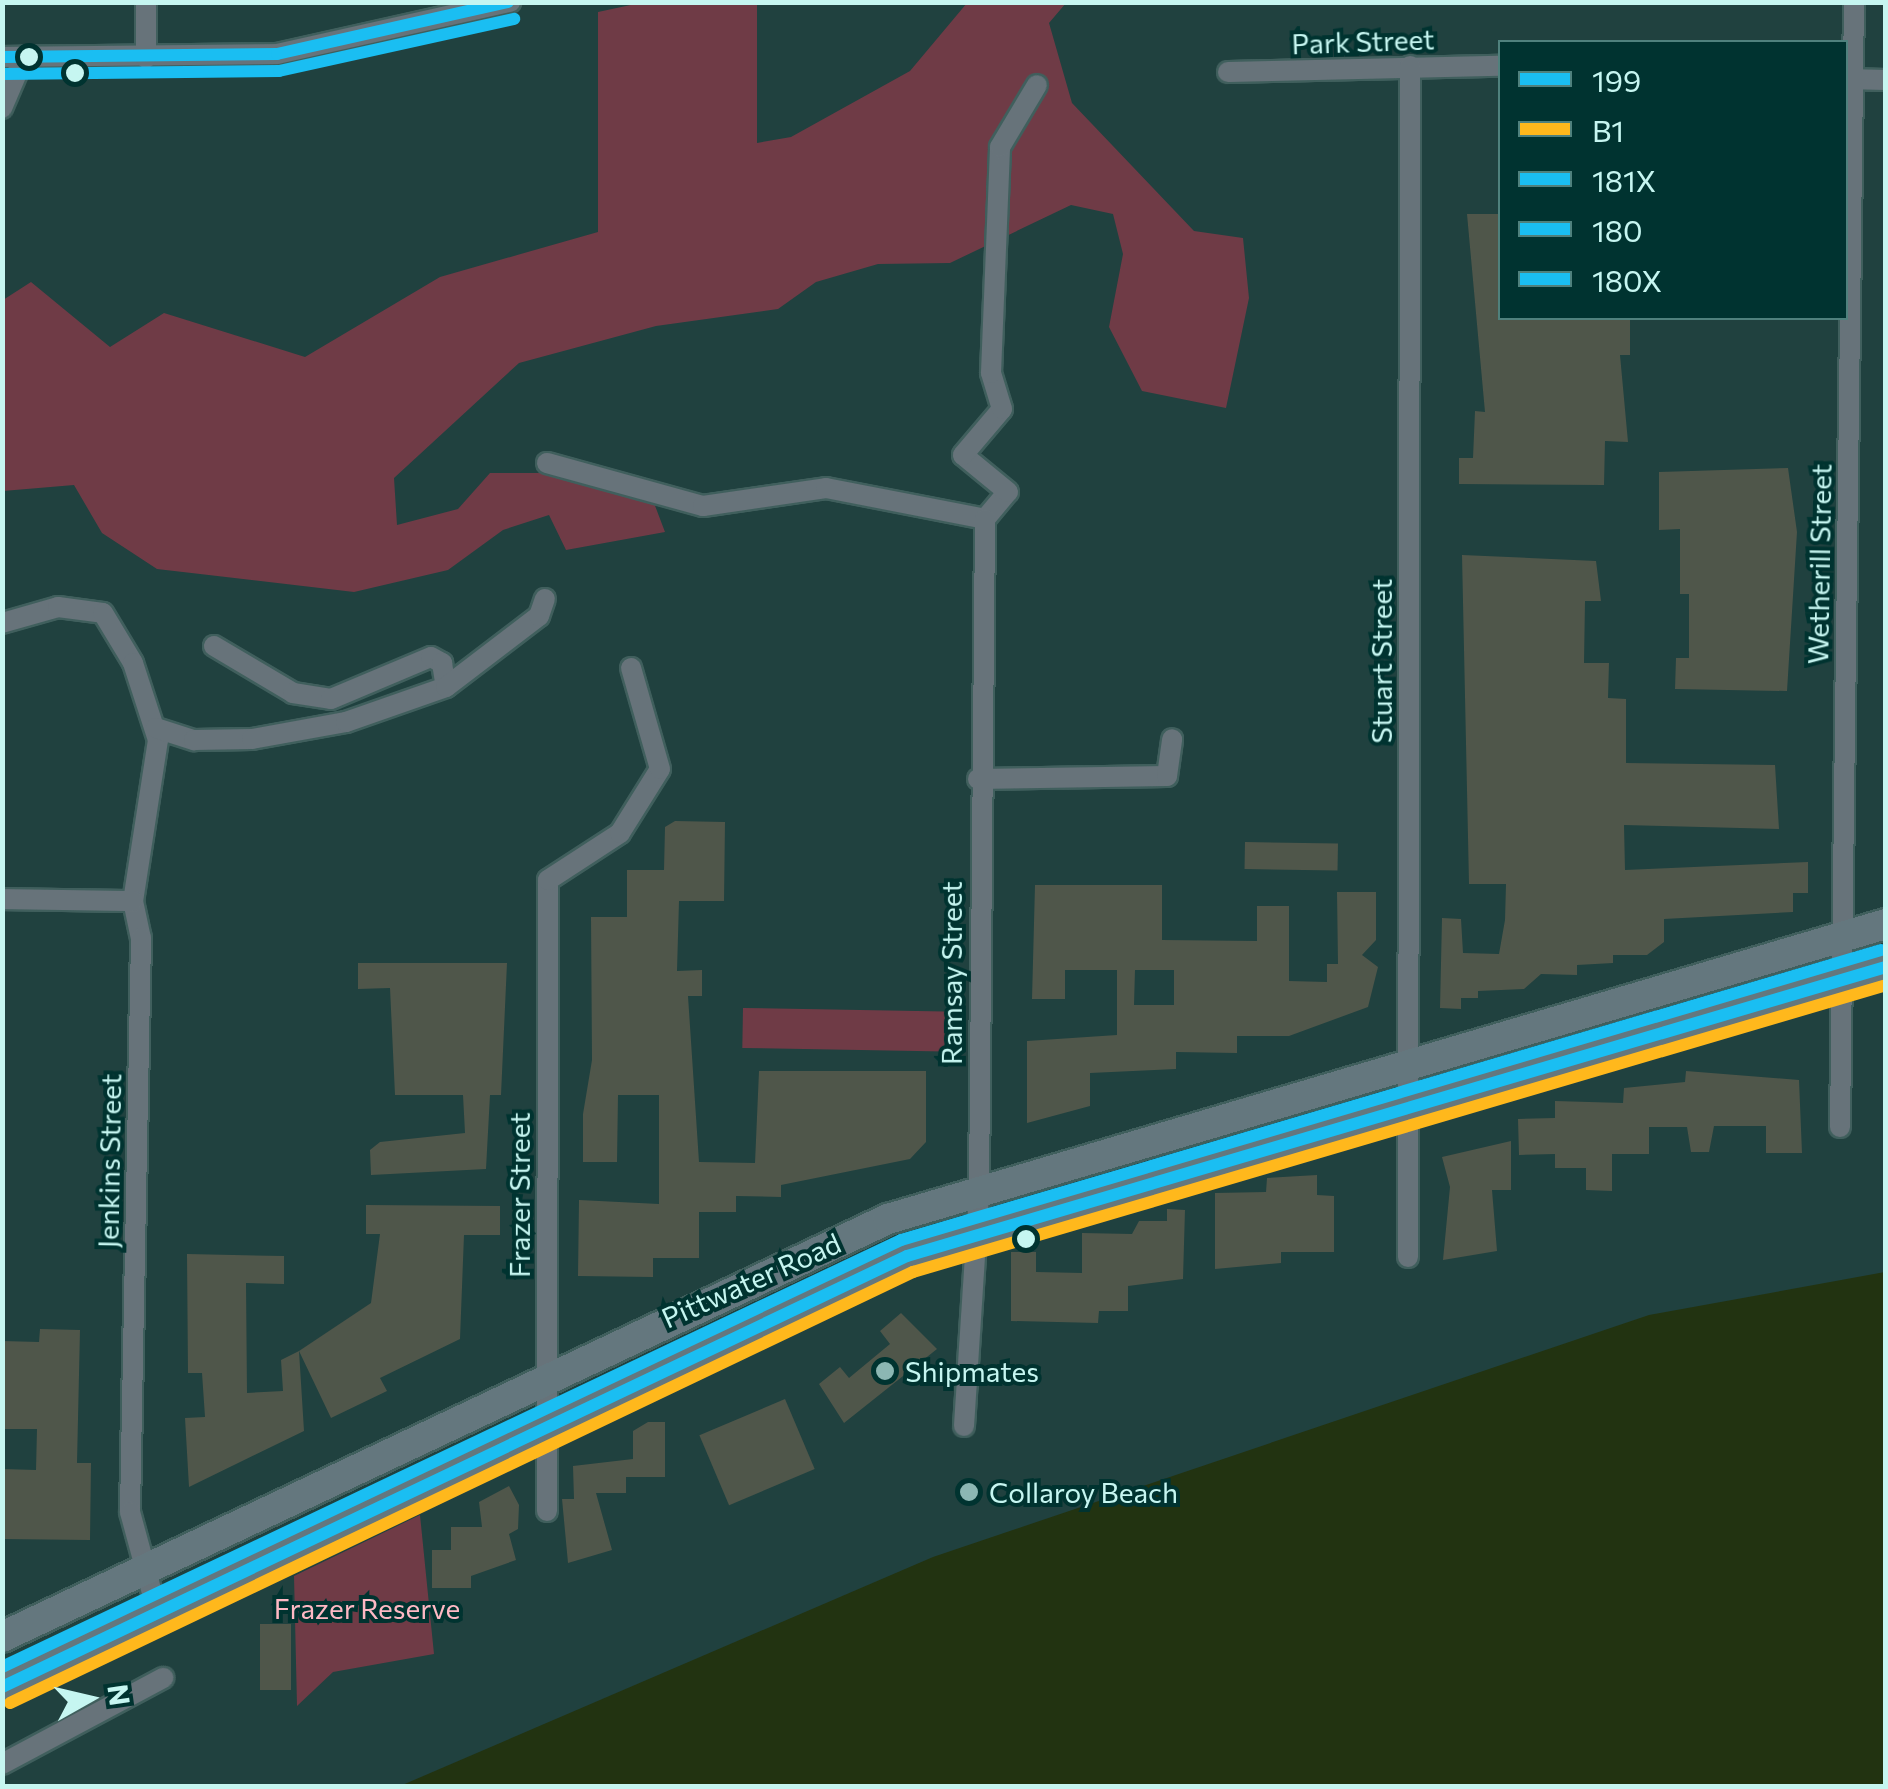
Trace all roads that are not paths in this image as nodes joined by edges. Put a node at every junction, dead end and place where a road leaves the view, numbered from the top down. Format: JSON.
{"nodes":[{"id":1,"x":146,"y":2,"type":"edge"},
{"id":2,"x":510,"y":2,"type":"edge"},
{"id":3,"x":1854,"y":2,"type":"edge"},
{"id":4,"x":2,"y":57,"type":"edge"},
{"id":5,"x":24,"y":58,"type":"junction"},
{"id":6,"x":146,"y":58,"type":"junction"},
{"id":7,"x":1410,"y":66,"type":"junction"},
{"id":8,"x":1498,"y":66,"type":"edge"},
{"id":9,"x":1228,"y":72,"type":"dead end"},
{"id":10,"x":1850,"y":80,"type":"edge"},
{"id":11,"x":1886,"y":80,"type":"edge"},
{"id":12,"x":1037,"y":85,"type":"dead end"},
{"id":13,"x":2,"y":108,"type":"edge"},
{"id":14,"x":1848,"y":294,"type":"edge"},
{"id":15,"x":1848,"y":320,"type":"edge"},
{"id":16,"x":547,"y":463,"type":"dead end"},
{"id":17,"x":985,"y":519,"type":"junction"},
{"id":18,"x":545,"y":600,"type":"dead end"},
{"id":19,"x":2,"y":623,"type":"edge"},
{"id":20,"x":214,"y":646,"type":"dead end"},
{"id":21,"x":631,"y":668,"type":"dead end"},
{"id":22,"x":446,"y":687,"type":"junction"},
{"id":23,"x":153,"y":722,"type":"junction"},
{"id":24,"x":1172,"y":738,"type":"dead end"},
{"id":25,"x":978,"y":779,"type":"junction"},
{"id":26,"x":2,"y":899,"type":"edge"},
{"id":27,"x":133,"y":901,"type":"junction"},
{"id":28,"x":1886,"y":924,"type":"edge"},
{"id":29,"x":1842,"y":936,"type":"junction"},
{"id":30,"x":1886,"y":967,"type":"edge"},
{"id":31,"x":1842,"y":980,"type":"junction"},
{"id":32,"x":1408,"y":1065,"type":"junction"},
{"id":33,"x":1409,"y":1107,"type":"junction"},
{"id":34,"x":1840,"y":1127,"type":"dead end"},
{"id":35,"x":979,"y":1192,"type":"junction"},
{"id":36,"x":978,"y":1234,"type":"junction"},
{"id":37,"x":1408,"y":1257,"type":"dead end"},
{"id":38,"x":546,"y":1376,"type":"junction"},
{"id":39,"x":546,"y":1421,"type":"junction"},
{"id":40,"x":964,"y":1426,"type":"dead end"},
{"id":41,"x":547,"y":1510,"type":"dead end"},
{"id":42,"x":142,"y":1566,"type":"junction"},
{"id":43,"x":156,"y":1608,"type":"junction"},
{"id":44,"x":2,"y":1636,"type":"edge"},
{"id":45,"x":164,"y":1678,"type":"dead end"},
{"id":46,"x":2,"y":1687,"type":"edge"},
{"id":47,"x":2,"y":1764,"type":"edge"}],
"edges":[{"from":1,"to":6,"type":"street"},
{"from":2,"to":6,"type":"street"},
{"from":3,"to":10,"type":"street","name":"Wetherill Street"},
{"from":4,"to":5,"type":"street"},
{"from":5,"to":6,"type":"street"},
{"from":5,"to":13,"type":"street"},
{"from":7,"to":8,"type":"street","name":"Park Street"},
{"from":7,"to":9,"type":"street","name":"Park Street"},
{"from":7,"to":32,"type":"street","name":"Stuart Street"},
{"from":10,"to":11,"type":"street"},
{"from":10,"to":14,"type":"street","name":"Wetherill Street"},
{"from":12,"to":17,"type":"street","name":"Ramsay Street"},
{"from":15,"to":29,"type":"street","name":"Wetherill Street"},
{"from":16,"to":17,"type":"street"},
{"from":17,"to":25,"type":"street","name":"Ramsay Street"},
{"from":18,"to":22,"type":"street"},
{"from":19,"to":23,"type":"street"},
{"from":20,"to":22,"type":"street"},
{"from":21,"to":38,"type":"street","name":"Frazer Street"},
{"from":22,"to":23,"type":"street"},
{"from":23,"to":27,"type":"street","name":"Jenkins Street"},
{"from":24,"to":25,"type":"street"},
{"from":25,"to":35,"type":"street","name":"Ramsay Street"},
{"from":26,"to":27,"type":"street"},
{"from":27,"to":42,"type":"street","name":"Jenkins Street"},
{"from":28,"to":29,"type":"highway","name":"Pittwater Road"},
{"from":29,"to":31,"type":"street","name":"Wetherill Street"},
{"from":29,"to":32,"type":"highway","name":"Pittwater Road"},
{"from":30,"to":31,"type":"highway","name":"Pittwater Road"},
{"from":31,"to":33,"type":"highway","name":"Pittwater Road"},
{"from":31,"to":34,"type":"street","name":"Wetherill Street"},
{"from":32,"to":33,"type":"street","name":"Stuart Street"},
{"from":32,"to":35,"type":"highway","name":"Pittwater Road"},
{"from":33,"to":36,"type":"highway","name":"Pittwater Road"},
{"from":33,"to":37,"type":"street","name":"Stuart Street"},
{"from":35,"to":36,"type":"street","name":"Ramsay Street"},
{"from":35,"to":38,"type":"highway","name":"Pittwater Road"},
{"from":36,"to":39,"type":"highway","name":"Pittwater Road"},
{"from":36,"to":40,"type":"street","name":"Ramsay Street"},
{"from":38,"to":39,"type":"street","name":"Frazer Street"},
{"from":38,"to":42,"type":"highway","name":"Pittwater Road"},
{"from":39,"to":41,"type":"street","name":"Frazer Street"},
{"from":39,"to":43,"type":"highway","name":"Pittwater Road"},
{"from":42,"to":43,"type":"street","name":"Jenkins Street"},
{"from":42,"to":44,"type":"highway","name":"Pittwater Road"},
{"from":43,"to":46,"type":"highway","name":"Pittwater Road"},
{"from":45,"to":47,"type":"street"}]}
